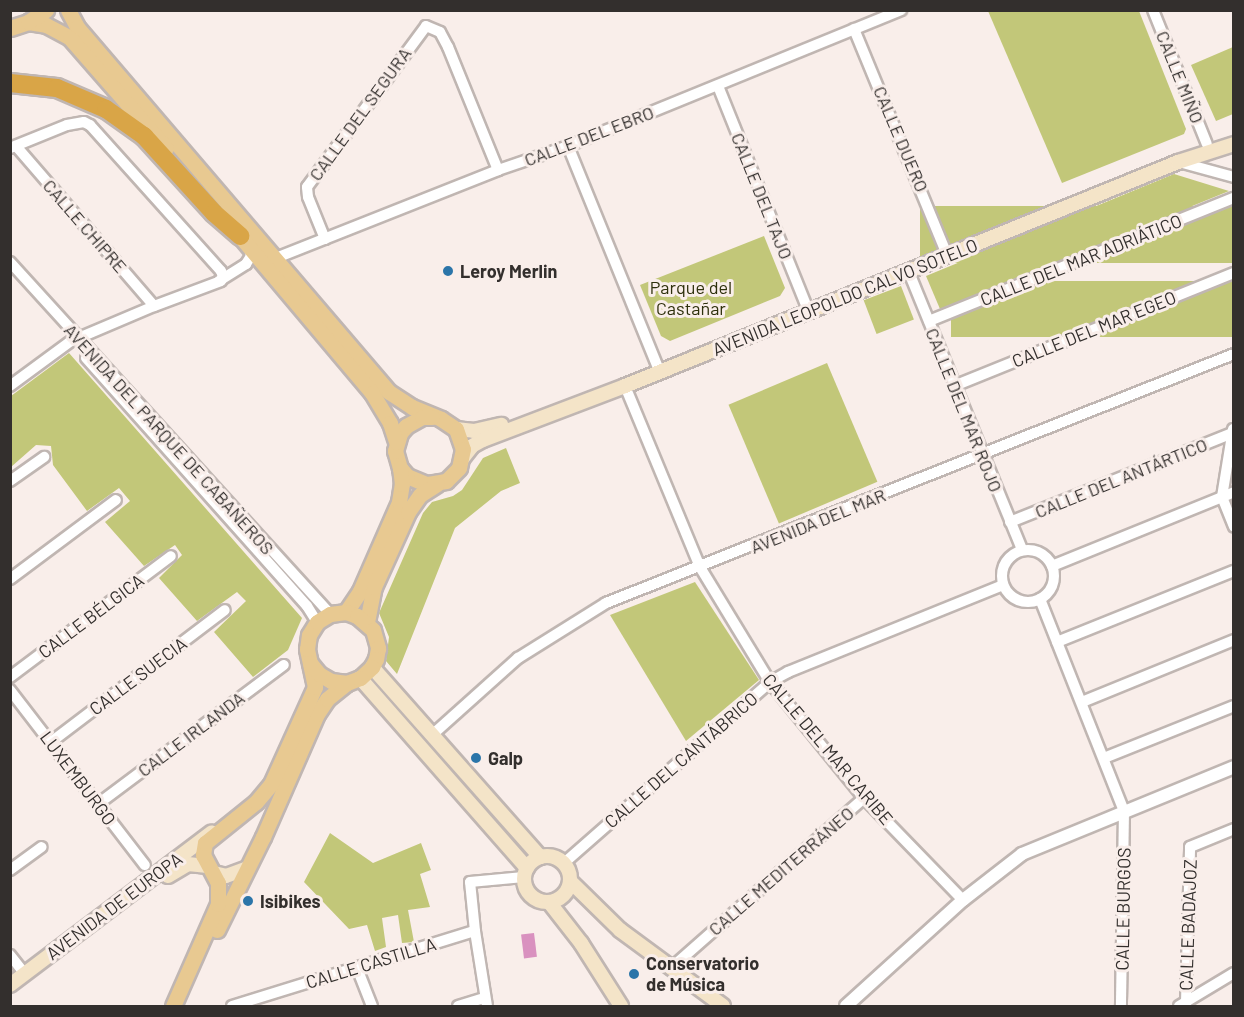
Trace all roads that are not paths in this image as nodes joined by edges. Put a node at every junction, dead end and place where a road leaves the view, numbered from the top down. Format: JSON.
{"nodes":[{"id":1,"x":46,"y":10,"type":"edge"},
{"id":2,"x":68,"y":10,"type":"edge"},
{"id":3,"x":901,"y":10,"type":"edge"},
{"id":4,"x":1153,"y":10,"type":"edge"},
{"id":5,"x":28,"y":22,"type":"junction"},
{"id":6,"x":10,"y":28,"type":"edge"},
{"id":7,"x":854,"y":29,"type":"junction"},
{"id":8,"x":10,"y":83,"type":"edge"},
{"id":9,"x":718,"y":86,"type":"junction"},
{"id":10,"x":1233,"y":134,"type":"edge"},
{"id":11,"x":1207,"y":144,"type":"junction"},
{"id":12,"x":1233,"y":144,"type":"edge"},
{"id":13,"x":568,"y":146,"type":"junction"},
{"id":14,"x":13,"y":147,"type":"edge"},
{"id":15,"x":1178,"y":162,"type":"junction"},
{"id":16,"x":498,"y":170,"type":"junction"},
{"id":17,"x":1233,"y":177,"type":"edge"},
{"id":18,"x":1233,"y":198,"type":"edge"},
{"id":19,"x":325,"y":239,"type":"junction"},
{"id":20,"x":245,"y":242,"type":"junction"},
{"id":21,"x":945,"y":250,"type":"junction"},
{"id":22,"x":276,"y":258,"type":"junction"},
{"id":23,"x":10,"y":262,"type":"edge"},
{"id":24,"x":908,"y":270,"type":"junction"},
{"id":25,"x":10,"y":273,"type":"edge"},
{"id":26,"x":1233,"y":273,"type":"edge"},
{"id":27,"x":218,"y":281,"type":"junction"},
{"id":28,"x":154,"y":306,"type":"junction"},
{"id":29,"x":807,"y":307,"type":"junction"},
{"id":30,"x":928,"y":321,"type":"junction"},
{"id":31,"x":75,"y":340,"type":"junction"},
{"id":32,"x":1233,"y":354,"type":"edge"},
{"id":33,"x":658,"y":368,"type":"junction"},
{"id":34,"x":10,"y":386,"type":"edge"},
{"id":35,"x":625,"y":386,"type":"junction"},
{"id":36,"x":954,"y":386,"type":"junction"},
{"id":37,"x":432,"y":417,"type":"junction"},
{"id":38,"x":456,"y":429,"type":"junction"},
{"id":39,"x":1233,"y":431,"type":"edge"},
{"id":40,"x":396,"y":442,"type":"junction"},
{"id":41,"x":982,"y":456,"type":"junction"},
{"id":42,"x":44,"y":457,"type":"dead end"},
{"id":43,"x":462,"y":459,"type":"junction"},
{"id":44,"x":400,"y":468,"type":"junction"},
{"id":45,"x":10,"y":482,"type":"edge"},
{"id":46,"x":437,"y":484,"type":"junction"},
{"id":47,"x":1233,"y":492,"type":"edge"},
{"id":48,"x":1222,"y":497,"type":"junction"},
{"id":49,"x":116,"y":500,"type":"dead end"},
{"id":50,"x":1010,"y":522,"type":"junction"},
{"id":51,"x":1233,"y":527,"type":"edge"},
{"id":52,"x":1022,"y":550,"type":"junction"},
{"id":53,"x":171,"y":556,"type":"dead end"},
{"id":54,"x":1052,"y":566,"type":"junction"},
{"id":55,"x":700,"y":567,"type":"junction"},
{"id":56,"x":1233,"y":571,"type":"edge"},
{"id":57,"x":10,"y":579,"type":"edge"},
{"id":58,"x":1004,"y":585,"type":"junction"},
{"id":59,"x":1040,"y":600,"type":"junction"},
{"id":60,"x":225,"y":610,"type":"dead end"},
{"id":61,"x":346,"y":612,"type":"junction"},
{"id":62,"x":324,"y":618,"type":"junction"},
{"id":63,"x":367,"y":622,"type":"junction"},
{"id":64,"x":1233,"y":640,"type":"edge"},
{"id":65,"x":1057,"y":642,"type":"junction"},
{"id":66,"x":310,"y":663,"type":"junction"},
{"id":67,"x":284,"y":665,"type":"dead end"},
{"id":68,"x":360,"y":676,"type":"junction"},
{"id":69,"x":10,"y":677,"type":"edge"},
{"id":70,"x":770,"y":682,"type":"junction"},
{"id":71,"x":10,"y":690,"type":"edge"},
{"id":72,"x":1082,"y":702,"type":"junction"},
{"id":73,"x":1233,"y":706,"type":"edge"},
{"id":74,"x":431,"y":736,"type":"junction"},
{"id":75,"x":51,"y":742,"type":"junction"},
{"id":76,"x":1104,"y":758,"type":"junction"},
{"id":77,"x":1233,"y":767,"type":"edge"},
{"id":78,"x":864,"y":798,"type":"junction"},
{"id":79,"x":98,"y":804,"type":"junction"},
{"id":80,"x":1124,"y":811,"type":"junction"},
{"id":81,"x":1233,"y":829,"type":"edge"},
{"id":82,"x":220,"y":830,"type":"junction"},
{"id":83,"x":42,"y":847,"type":"dead end"},
{"id":84,"x":540,"y":857,"type":"junction"},
{"id":85,"x":564,"y":863,"type":"junction"},
{"id":86,"x":145,"y":865,"type":"dead end"},
{"id":87,"x":248,"y":868,"type":"junction"},
{"id":88,"x":211,"y":869,"type":"junction"},
{"id":89,"x":10,"y":870,"type":"edge"},
{"id":90,"x":525,"y":872,"type":"junction"},
{"id":91,"x":570,"y":881,"type":"junction"},
{"id":92,"x":963,"y":900,"type":"junction"},
{"id":93,"x":549,"y":902,"type":"junction"},
{"id":94,"x":475,"y":931,"type":"junction"},
{"id":95,"x":10,"y":955,"type":"edge"},
{"id":96,"x":357,"y":968,"type":"junction"},
{"id":97,"x":670,"y":969,"type":"junction"},
{"id":98,"x":25,"y":974,"type":"junction"},
{"id":99,"x":1233,"y":974,"type":"edge"},
{"id":100,"x":10,"y":985,"type":"edge"},
{"id":101,"x":10,"y":994,"type":"edge"},
{"id":102,"x":486,"y":1002,"type":"edge"},
{"id":103,"x":1182,"y":1005,"type":"edge"},
{"id":104,"x":173,"y":1006,"type":"edge"},
{"id":105,"x":183,"y":1006,"type":"edge"},
{"id":106,"x":232,"y":1006,"type":"edge"},
{"id":107,"x":372,"y":1006,"type":"edge"},
{"id":108,"x":458,"y":1006,"type":"edge"},
{"id":109,"x":621,"y":1006,"type":"edge"},
{"id":110,"x":723,"y":1006,"type":"edge"},
{"id":111,"x":846,"y":1006,"type":"edge"},
{"id":112,"x":1121,"y":1006,"type":"edge"}],
"edges":[{"from":1,"to":5,"type":"main road"},
{"from":2,"to":22,"type":"main road"},
{"from":3,"to":7,"type":"street","name":"CALLE DEL EBRO"},
{"from":4,"to":11,"type":"street","name":"CALLE MIÑO"},
{"from":5,"to":6,"type":"main road"},
{"from":5,"to":20,"type":"main road"},
{"from":7,"to":9,"type":"street","name":"CALLE DEL EBRO"},
{"from":7,"to":21,"type":"street","name":"CALLE DUERO"},
{"from":8,"to":20,"type":"highway"},
{"from":9,"to":13,"type":"street","name":"CALLE DEL EBRO"},
{"from":9,"to":29,"type":"street","name":"CALLE DEL TAJO"},
{"from":10,"to":11,"type":"main road","name":"AVENIDA LEOPOLDO CALVO SOTELO"},
{"from":11,"to":21,"type":"main road","name":"AVENIDA LEOPOLDO CALVO SOTELO"},
{"from":12,"to":15,"type":"main road","name":"AVENIDA LEOPOLDO CALVO SOTELO"},
{"from":13,"to":16,"type":"street","name":"CALLE DEL EBRO"},
{"from":13,"to":33,"type":"street"},
{"from":14,"to":27,"type":"street"},
{"from":14,"to":28,"type":"street","name":"CALLE CHIPRE"},
{"from":15,"to":17,"type":"street"},
{"from":15,"to":24,"type":"main road","name":"AVENIDA LEOPOLDO CALVO SOTELO"},
{"from":16,"to":19,"type":"street","name":"CALLE DEL EBRO"},
{"from":16,"to":19,"type":"street","name":"CALLE DEL SEGURA"},
{"from":18,"to":30,"type":"street","name":"CALLE DEL MAR ADRIÁTICO"},
{"from":19,"to":22,"type":"street","name":"CALLE DEL EBRO"},
{"from":20,"to":27,"type":"street"},
{"from":20,"to":40,"type":"main road"},
{"from":21,"to":29,"type":"main road","name":"AVENIDA LEOPOLDO CALVO SOTELO"},
{"from":22,"to":37,"type":"main road"},
{"from":23,"to":31,"type":"street","name":"AVENIDA DEL PARQUE DE CABAÑEROS"},
{"from":24,"to":30,"type":"street","name":"CALLE DEL MAR ROJO"},
{"from":24,"to":35,"type":"main road","name":"AVENIDA LEOPOLDO CALVO SOTELO"},
{"from":25,"to":31,"type":"street","name":"AVENIDA DEL PARQUE DE CABAÑEROS"},
{"from":26,"to":36,"type":"street","name":"CALLE DEL MAR EGEO"},
{"from":27,"to":28,"type":"street"},
{"from":28,"to":31,"type":"street"},
{"from":29,"to":33,"type":"main road","name":"AVENIDA LEOPOLDO CALVO SOTELO"},
{"from":30,"to":36,"type":"street","name":"CALLE DEL MAR ROJO"},
{"from":31,"to":34,"type":"street"},
{"from":31,"to":62,"type":"street","name":"AVENIDA DEL PARQUE DE CABAÑEROS"},
{"from":32,"to":41,"type":"street","name":"AVENIDA DEL MAR"},
{"from":33,"to":38,"type":"main road","name":"AVENIDA LEOPOLDO CALVO SOTELO"},
{"from":35,"to":43,"type":"main road","name":"AVENIDA LEOPOLDO CALVO SOTELO"},
{"from":35,"to":55,"type":"street","name":"CALLE DEL MAR CARIBE"},
{"from":36,"to":41,"type":"street","name":"CALLE DEL MAR ROJO"},
{"from":37,"to":38,"type":"main road"},
{"from":37,"to":40,"type":"main road"},
{"from":38,"to":43,"type":"main road"},
{"from":39,"to":48,"type":"street"},
{"from":39,"to":50,"type":"street","name":"CALLE DEL ANTÁRTICO"},
{"from":40,"to":44,"type":"main road"},
{"from":41,"to":50,"type":"street","name":"CALLE DEL MAR ROJO"},
{"from":41,"to":55,"type":"street","name":"AVENIDA DEL MAR"},
{"from":42,"to":45,"type":"street"},
{"from":43,"to":46,"type":"main road"},
{"from":44,"to":46,"type":"main road"},
{"from":44,"to":61,"type":"main road"},
{"from":46,"to":63,"type":"main road"},
{"from":47,"to":48,"type":"street"},
{"from":48,"to":51,"type":"street"},
{"from":48,"to":54,"type":"street"},
{"from":49,"to":57,"type":"street"},
{"from":50,"to":52,"type":"street","name":"CALLE DEL MAR ROJO"},
{"from":52,"to":54,"type":"street"},
{"from":52,"to":58,"type":"street"},
{"from":53,"to":69,"type":"street","name":"CALLE BÉLGICA"},
{"from":54,"to":59,"type":"street"},
{"from":55,"to":70,"type":"street","name":"CALLE DEL MAR CARIBE"},
{"from":55,"to":74,"type":"street","name":"AVENIDA DEL MAR"},
{"from":56,"to":65,"type":"street"},
{"from":58,"to":59,"type":"street"},
{"from":58,"to":70,"type":"street","name":"CALLE DEL CANTÁBRICO"},
{"from":59,"to":65,"type":"street"},
{"from":60,"to":75,"type":"street","name":"CALLE SUECIA"},
{"from":61,"to":62,"type":"main road"},
{"from":61,"to":63,"type":"main road"},
{"from":62,"to":66,"type":"main road"},
{"from":63,"to":68,"type":"main road"},
{"from":64,"to":72,"type":"street"},
{"from":65,"to":72,"type":"street"},
{"from":66,"to":68,"type":"main road"},
{"from":66,"to":82,"type":"main road"},
{"from":67,"to":79,"type":"street","name":"CALLE IRLANDA"},
{"from":68,"to":74,"type":"main road"},
{"from":68,"to":87,"type":"main road"},
{"from":68,"to":90,"type":"main road"},
{"from":70,"to":78,"type":"street","name":"CALLE DEL MAR CARIBE"},
{"from":70,"to":85,"type":"street","name":"CALLE DEL CANTÁBRICO"},
{"from":71,"to":75,"type":"street","name":"LUXEMBURGO"},
{"from":72,"to":76,"type":"street"},
{"from":73,"to":76,"type":"street"},
{"from":74,"to":84,"type":"main road"},
{"from":75,"to":79,"type":"street","name":"LUXEMBURGO"},
{"from":76,"to":80,"type":"street"},
{"from":77,"to":80,"type":"street"},
{"from":78,"to":92,"type":"street","name":"CALLE DEL MAR CARIBE"},
{"from":78,"to":97,"type":"street","name":"CALLE MEDITERRÁNEO"},
{"from":79,"to":86,"type":"street","name":"LUXEMBURGO"},
{"from":80,"to":92,"type":"street"},
{"from":80,"to":112,"type":"street","name":"CALLE BURGOS"},
{"from":81,"to":103,"type":"street","name":"CALLE BADAJOZ"},
{"from":82,"to":88,"type":"main road"},
{"from":82,"to":98,"type":"main road","name":"AVENIDA DE EUROPA"},
{"from":83,"to":89,"type":"street"},
{"from":84,"to":85,"type":"main road"},
{"from":84,"to":90,"type":"main road"},
{"from":85,"to":91,"type":"main road"},
{"from":87,"to":88,"type":"main road","name":"AVENIDA DE EUROPA"},
{"from":87,"to":105,"type":"main road"},
{"from":88,"to":101,"type":"main road","name":"AVENIDA DE EUROPA"},
{"from":88,"to":104,"type":"main road"},
{"from":90,"to":93,"type":"main road"},
{"from":90,"to":94,"type":"street"},
{"from":91,"to":93,"type":"main road"},
{"from":91,"to":97,"type":"main road"},
{"from":92,"to":111,"type":"street"},
{"from":93,"to":109,"type":"main road"},
{"from":94,"to":96,"type":"street","name":"CALLE CASTILLA"},
{"from":94,"to":102,"type":"street"},
{"from":95,"to":98,"type":"street"},
{"from":96,"to":106,"type":"street","name":"CALLE CASTILLA"},
{"from":96,"to":107,"type":"street"},
{"from":97,"to":110,"type":"main road"},
{"from":98,"to":100,"type":"main road","name":"AVENIDA DE EUROPA"},
{"from":99,"to":103,"type":"street"},
{"from":102,"to":108,"type":"street"}]}
